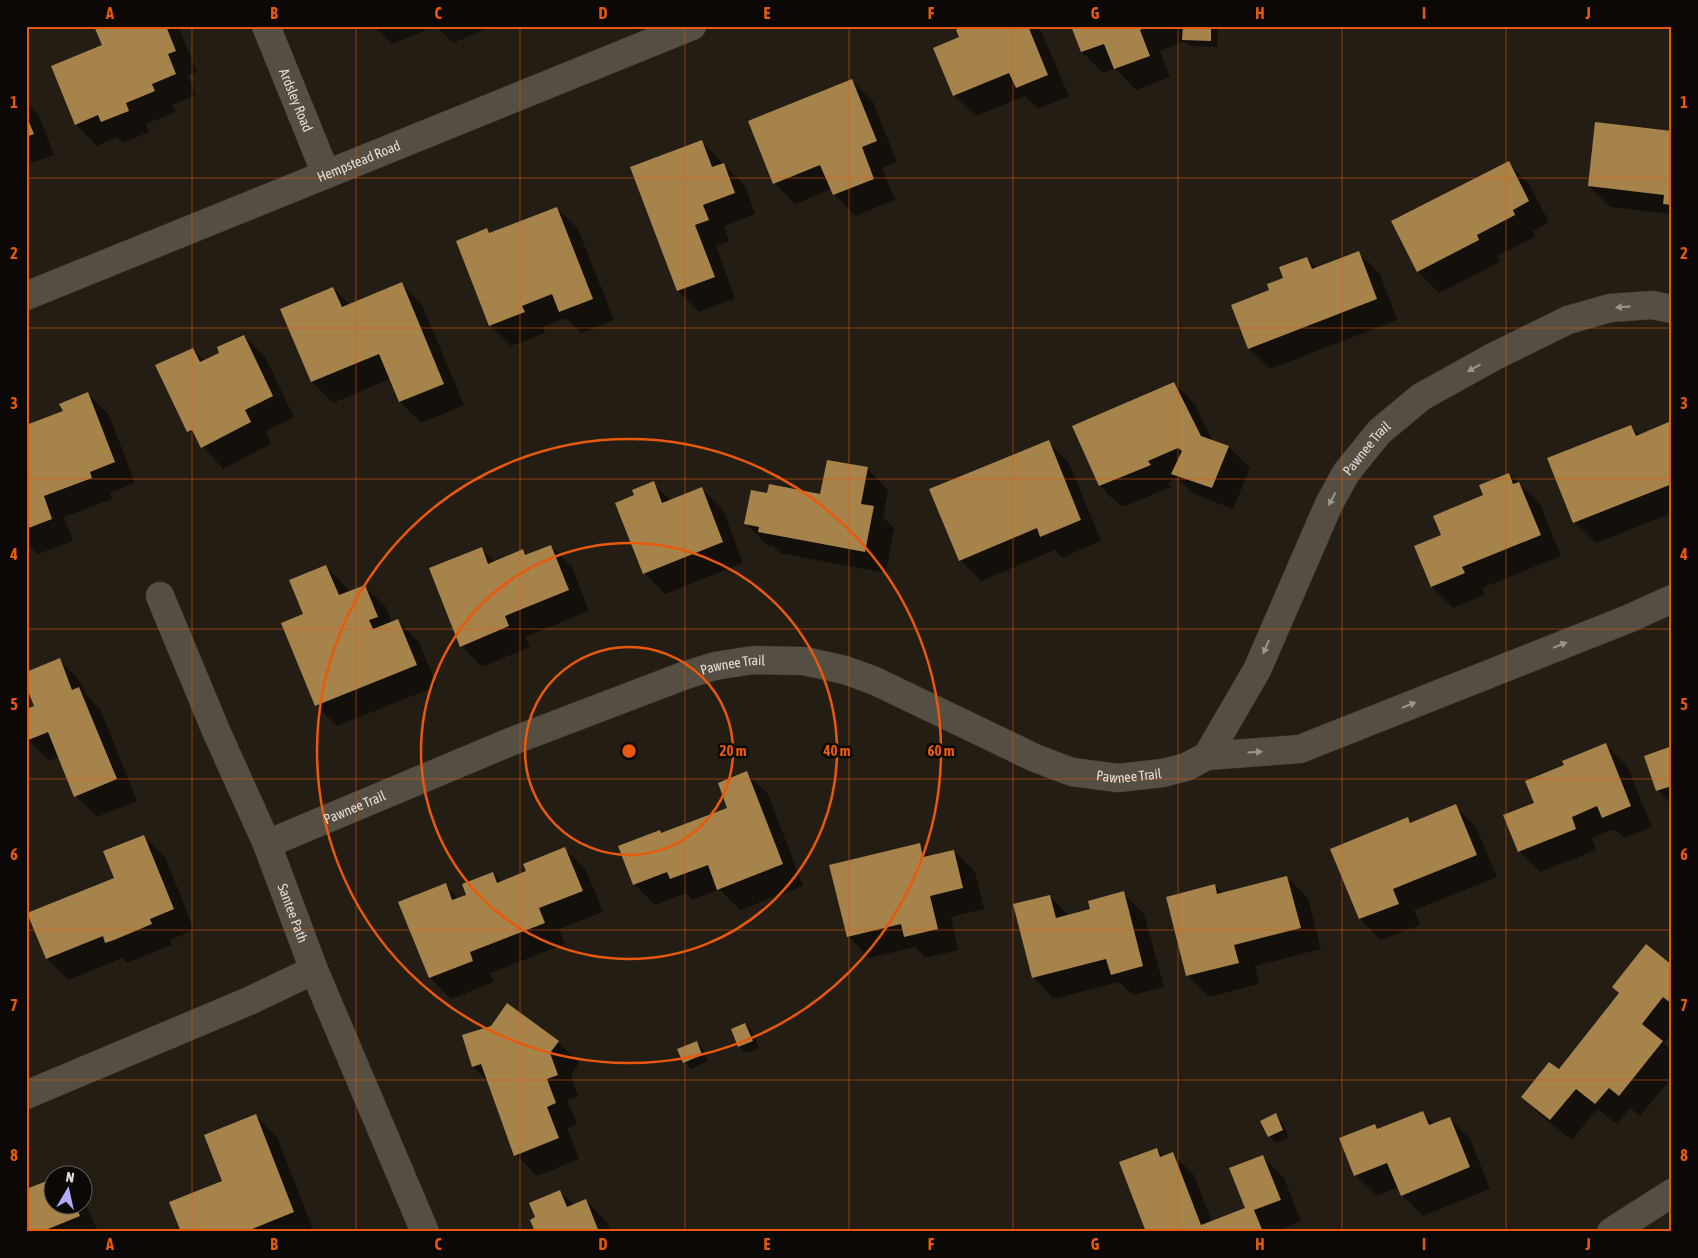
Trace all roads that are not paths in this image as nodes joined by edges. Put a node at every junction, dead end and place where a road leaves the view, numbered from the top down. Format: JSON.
{"nodes":[{"id":1,"x":266,"y":26,"type":"edge"},
{"id":2,"x":692,"y":26,"type":"edge"},
{"id":3,"x":326,"y":174,"type":"junction"},
{"id":4,"x":26,"y":296,"type":"edge"},
{"id":5,"x":1672,"y":309,"type":"edge"},
{"id":6,"x":160,"y":596,"type":"dead end"},
{"id":7,"x":1672,"y":599,"type":"edge"},
{"id":8,"x":1206,"y":756,"type":"junction"},
{"id":9,"x":266,"y":844,"type":"junction"},
{"id":10,"x":314,"y":970,"type":"junction"},
{"id":11,"x":26,"y":1095,"type":"edge"},
{"id":12,"x":1672,"y":1193,"type":"edge"},
{"id":13,"x":425,"y":1232,"type":"edge"},
{"id":14,"x":1611,"y":1232,"type":"edge"}],
"edges":[{"from":1,"to":3,"type":"street","name":"Ardsley Road"},
{"from":2,"to":3,"type":"street","name":"Hempstead Road"},
{"from":3,"to":4,"type":"street","name":"Hempstead Road"},
{"from":5,"to":8,"type":"street","name":"Pawnee Trail","one_way":true},
{"from":6,"to":9,"type":"street","name":"Santee Path"},
{"from":8,"to":7,"type":"street","name":"Pawnee Trail","one_way":true},
{"from":8,"to":9,"type":"street","name":"Pawnee Trail"},
{"from":9,"to":10,"type":"street","name":"Santee Path"},
{"from":10,"to":11,"type":"street"},
{"from":10,"to":13,"type":"street","name":"Santee Path"},
{"from":12,"to":14,"type":"street"}]}
